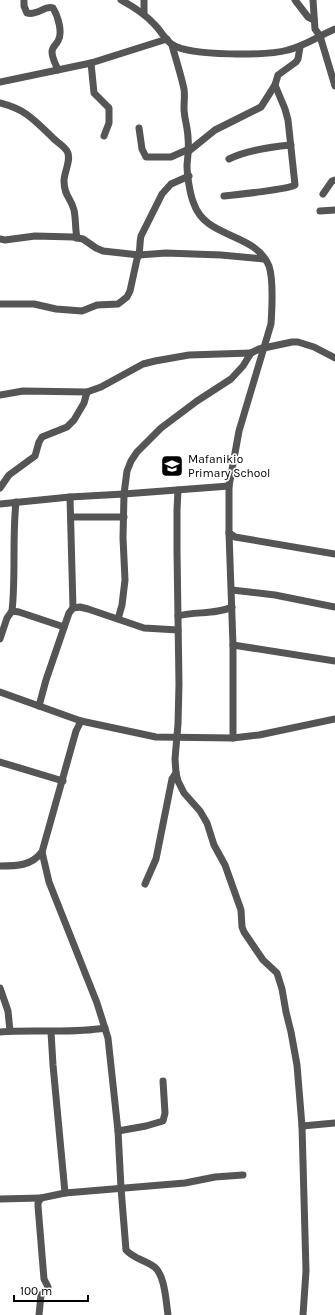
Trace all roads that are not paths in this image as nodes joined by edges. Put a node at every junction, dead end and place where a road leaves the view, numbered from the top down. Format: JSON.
{"nodes":[{"id":1,"x":24,"y":0,"type":"edge"},
{"id":2,"x":121,"y":0,"type":"edge"},
{"id":3,"x":144,"y":0,"type":"edge"},
{"id":4,"x":295,"y":0,"type":"edge"},
{"id":5,"x":314,"y":0,"type":"edge"},
{"id":6,"x":144,"y":14,"type":"junction"},
{"id":7,"x":314,"y":20,"type":"junction"},
{"id":8,"x":335,"y":29,"type":"edge"},
{"id":9,"x":320,"y":36,"type":"junction"},
{"id":10,"x":167,"y":39,"type":"junction"},
{"id":11,"x":172,"y":45,"type":"junction"},
{"id":12,"x":300,"y":46,"type":"junction"},
{"id":13,"x":91,"y":63,"type":"junction"},
{"id":14,"x":58,"y":70,"type":"junction"},
{"id":15,"x":0,"y":82,"type":"edge"},
{"id":16,"x":275,"y":85,"type":"junction"},
{"id":17,"x":335,"y":86,"type":"edge"},
{"id":18,"x":0,"y":103,"type":"edge"},
{"id":19,"x":139,"y":128,"type":"dead end"},
{"id":20,"x":104,"y":136,"type":"dead end"},
{"id":21,"x":290,"y":145,"type":"junction"},
{"id":22,"x":189,"y":150,"type":"junction"},
{"id":23,"x":229,"y":159,"type":"dead end"},
{"id":24,"x":188,"y":176,"type":"junction"},
{"id":25,"x":335,"y":180,"type":"edge"},
{"id":26,"x":324,"y":194,"type":"dead end"},
{"id":27,"x":224,"y":196,"type":"dead end"},
{"id":28,"x":335,"y":210,"type":"edge"},
{"id":29,"x":320,"y":211,"type":"dead end"},
{"id":30,"x":77,"y":238,"type":"junction"},
{"id":31,"x":0,"y":239,"type":"edge"},
{"id":32,"x":140,"y":255,"type":"junction"},
{"id":33,"x":264,"y":259,"type":"junction"},
{"id":34,"x":0,"y":304,"type":"edge"},
{"id":35,"x":264,"y":348,"type":"junction"},
{"id":36,"x":251,"y":353,"type":"junction"},
{"id":37,"x":335,"y":358,"type":"edge"},
{"id":38,"x":87,"y":392,"type":"junction"},
{"id":39,"x":0,"y":395,"type":"edge"},
{"id":40,"x":229,"y":486,"type":"junction"},
{"id":41,"x":0,"y":488,"type":"edge"},
{"id":42,"x":178,"y":490,"type":"junction"},
{"id":43,"x":124,"y":494,"type":"junction"},
{"id":44,"x":70,"y":497,"type":"junction"},
{"id":45,"x":16,"y":502,"type":"junction"},
{"id":46,"x":0,"y":504,"type":"edge"},
{"id":47,"x":71,"y":517,"type":"junction"},
{"id":48,"x":124,"y":517,"type":"junction"},
{"id":49,"x":229,"y":533,"type":"junction"},
{"id":50,"x":335,"y":554,"type":"edge"},
{"id":51,"x":232,"y":590,"type":"junction"},
{"id":52,"x":232,"y":607,"type":"junction"},
{"id":53,"x":335,"y":607,"type":"edge"},
{"id":54,"x":73,"y":608,"type":"junction"},
{"id":55,"x":12,"y":611,"type":"junction"},
{"id":56,"x":178,"y":616,"type":"junction"},
{"id":57,"x":118,"y":619,"type":"junction"},
{"id":58,"x":64,"y":628,"type":"junction"},
{"id":59,"x":178,"y":630,"type":"junction"},
{"id":60,"x":0,"y":636,"type":"edge"},
{"id":61,"x":233,"y":645,"type":"junction"},
{"id":62,"x":335,"y":661,"type":"edge"},
{"id":63,"x":0,"y":692,"type":"edge"},
{"id":64,"x":39,"y":706,"type":"junction"},
{"id":65,"x":335,"y":719,"type":"edge"},
{"id":66,"x":80,"y":721,"type":"junction"},
{"id":67,"x":177,"y":737,"type":"junction"},
{"id":68,"x":233,"y":738,"type":"junction"},
{"id":69,"x":0,"y":762,"type":"edge"},
{"id":70,"x":176,"y":773,"type":"junction"},
{"id":71,"x":63,"y":781,"type":"junction"},
{"id":72,"x":42,"y":852,"type":"junction"},
{"id":73,"x":0,"y":866,"type":"edge"},
{"id":74,"x":145,"y":884,"type":"dead end"},
{"id":75,"x":0,"y":988,"type":"edge"},
{"id":76,"x":105,"y":1028,"type":"junction"},
{"id":77,"x":10,"y":1031,"type":"junction"},
{"id":78,"x":0,"y":1032,"type":"edge"},
{"id":79,"x":51,"y":1032,"type":"junction"},
{"id":80,"x":163,"y":1082,"type":"dead end"},
{"id":81,"x":335,"y":1123,"type":"edge"},
{"id":82,"x":302,"y":1126,"type":"junction"},
{"id":83,"x":118,"y":1131,"type":"junction"},
{"id":84,"x":243,"y":1175,"type":"dead end"},
{"id":85,"x":121,"y":1188,"type":"junction"},
{"id":86,"x":65,"y":1193,"type":"junction"},
{"id":87,"x":41,"y":1198,"type":"junction"},
{"id":88,"x":0,"y":1199,"type":"edge"},
{"id":89,"x":39,"y":1315,"type":"edge"},
{"id":90,"x":168,"y":1315,"type":"edge"},
{"id":91,"x":303,"y":1315,"type":"edge"}],
"edges":[{"from":1,"to":14,"type":"street"},
{"from":2,"to":6,"type":"street"},
{"from":3,"to":6,"type":"street"},
{"from":4,"to":7,"type":"street"},
{"from":5,"to":7,"type":"street"},
{"from":6,"to":10,"type":"street"},
{"from":7,"to":9,"type":"street"},
{"from":8,"to":9,"type":"street"},
{"from":9,"to":12,"type":"street"},
{"from":9,"to":17,"type":"street"},
{"from":10,"to":11,"type":"street"},
{"from":10,"to":13,"type":"street"},
{"from":11,"to":12,"type":"street"},
{"from":11,"to":22,"type":"street"},
{"from":12,"to":16,"type":"street"},
{"from":13,"to":14,"type":"street"},
{"from":13,"to":20,"type":"street"},
{"from":14,"to":15,"type":"street"},
{"from":16,"to":21,"type":"street"},
{"from":16,"to":22,"type":"street"},
{"from":18,"to":30,"type":"street"},
{"from":19,"to":22,"type":"street"},
{"from":21,"to":23,"type":"street"},
{"from":21,"to":27,"type":"street"},
{"from":22,"to":24,"type":"street"},
{"from":24,"to":32,"type":"street"},
{"from":24,"to":33,"type":"street"},
{"from":25,"to":26,"type":"street"},
{"from":28,"to":29,"type":"street"},
{"from":30,"to":31,"type":"street"},
{"from":30,"to":32,"type":"street"},
{"from":32,"to":33,"type":"street"},
{"from":32,"to":34,"type":"street"},
{"from":33,"to":35,"type":"street"},
{"from":35,"to":36,"type":"street"},
{"from":35,"to":37,"type":"street"},
{"from":35,"to":40,"type":"street"},
{"from":36,"to":38,"type":"street"},
{"from":36,"to":43,"type":"street"},
{"from":38,"to":39,"type":"street"},
{"from":38,"to":41,"type":"street"},
{"from":40,"to":42,"type":"street"},
{"from":40,"to":49,"type":"street"},
{"from":42,"to":43,"type":"street"},
{"from":42,"to":56,"type":"street"},
{"from":43,"to":44,"type":"street"},
{"from":43,"to":48,"type":"street"},
{"from":44,"to":45,"type":"street"},
{"from":44,"to":47,"type":"street"},
{"from":45,"to":46,"type":"street"},
{"from":45,"to":55,"type":"street"},
{"from":47,"to":48,"type":"street"},
{"from":47,"to":54,"type":"street"},
{"from":48,"to":57,"type":"street"},
{"from":49,"to":50,"type":"street"},
{"from":49,"to":51,"type":"street"},
{"from":51,"to":52,"type":"street"},
{"from":51,"to":53,"type":"street"},
{"from":52,"to":56,"type":"street"},
{"from":52,"to":61,"type":"street"},
{"from":54,"to":57,"type":"street"},
{"from":54,"to":58,"type":"street"},
{"from":55,"to":58,"type":"street"},
{"from":55,"to":60,"type":"street"},
{"from":56,"to":59,"type":"street"},
{"from":57,"to":59,"type":"street"},
{"from":58,"to":64,"type":"street"},
{"from":59,"to":67,"type":"street"},
{"from":61,"to":62,"type":"street"},
{"from":61,"to":68,"type":"street"},
{"from":63,"to":64,"type":"street"},
{"from":64,"to":66,"type":"street"},
{"from":65,"to":68,"type":"street"},
{"from":66,"to":67,"type":"street"},
{"from":66,"to":71,"type":"street"},
{"from":67,"to":68,"type":"street"},
{"from":67,"to":70,"type":"street"},
{"from":69,"to":71,"type":"street"},
{"from":70,"to":74,"type":"street"},
{"from":70,"to":82,"type":"street"},
{"from":71,"to":72,"type":"street"},
{"from":72,"to":73,"type":"street"},
{"from":72,"to":76,"type":"street"},
{"from":75,"to":77,"type":"street"},
{"from":76,"to":79,"type":"street"},
{"from":76,"to":83,"type":"street"},
{"from":77,"to":78,"type":"street"},
{"from":77,"to":79,"type":"street"},
{"from":79,"to":86,"type":"street"},
{"from":80,"to":83,"type":"street"},
{"from":81,"to":82,"type":"street"},
{"from":82,"to":91,"type":"street"},
{"from":83,"to":85,"type":"street"},
{"from":84,"to":85,"type":"street"},
{"from":85,"to":86,"type":"street"},
{"from":85,"to":90,"type":"street"},
{"from":86,"to":87,"type":"street"},
{"from":87,"to":88,"type":"street"},
{"from":87,"to":89,"type":"street"}]}
